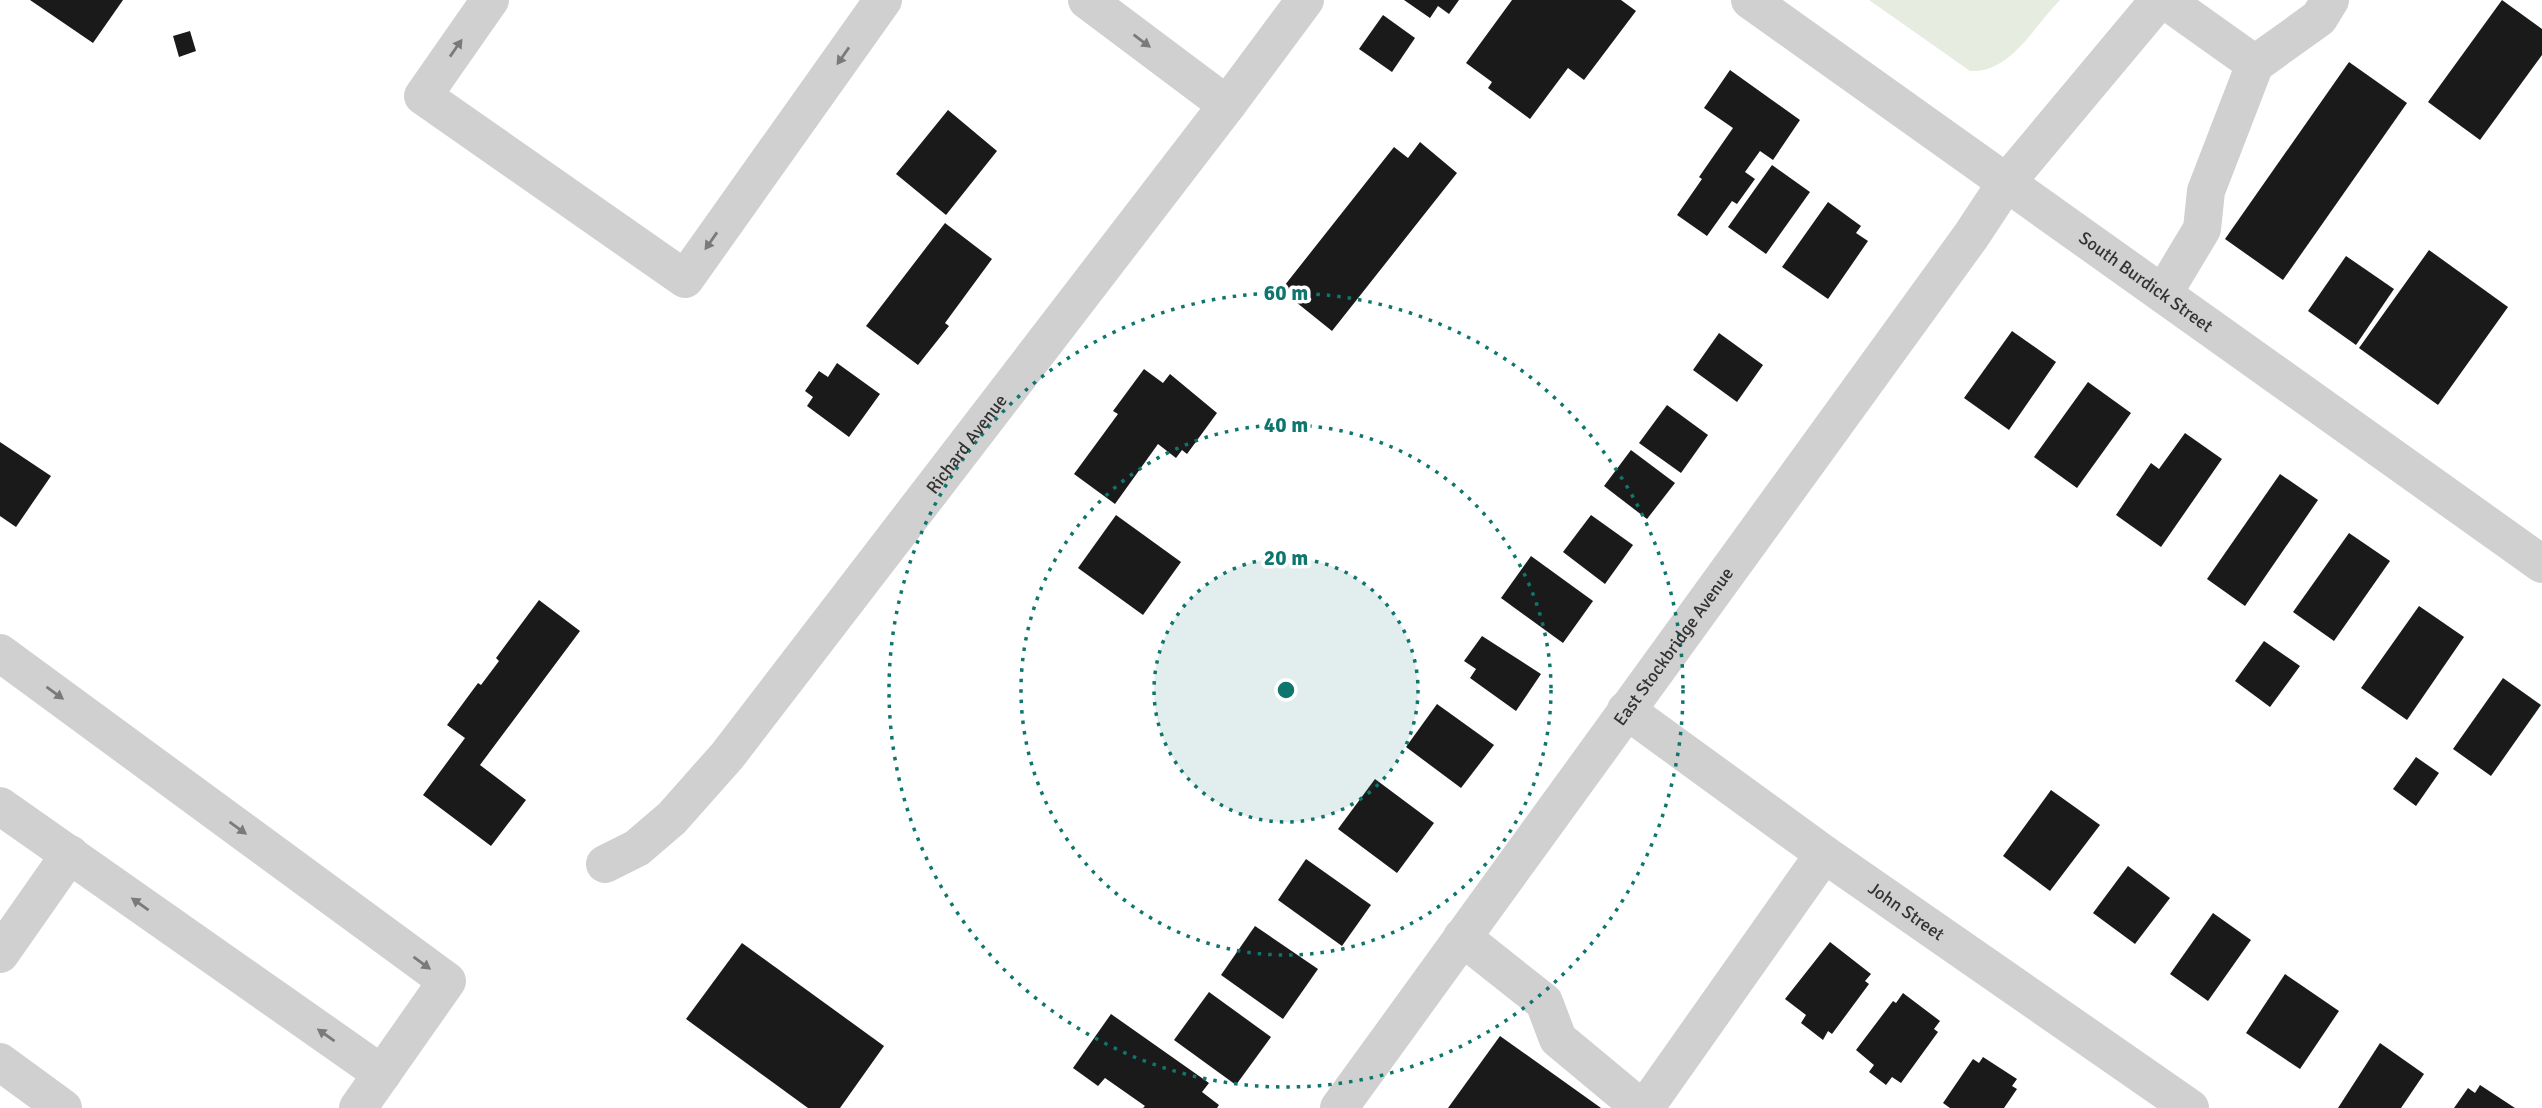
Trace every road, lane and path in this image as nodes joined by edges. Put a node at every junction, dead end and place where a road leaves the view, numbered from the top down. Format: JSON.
{"nodes":[{"id":1,"x":490,"y":0,"type":"edge"},
{"id":2,"x":882,"y":0,"type":"edge"},
{"id":3,"x":1087,"y":0,"type":"edge"},
{"id":4,"x":1305,"y":0,"type":"edge"},
{"id":5,"x":1750,"y":0,"type":"edge"},
{"id":6,"x":2162,"y":0,"type":"edge"},
{"id":7,"x":2330,"y":0,"type":"edge"},
{"id":8,"x":2255,"y":64,"type":"junction"},
{"id":9,"x":1227,"y":105,"type":"junction"},
{"id":10,"x":2006,"y":183,"type":"junction"},
{"id":11,"x":2163,"y":294,"type":"junction"},
{"id":12,"x":2542,"y":565,"type":"edge"},
{"id":13,"x":0,"y":653,"type":"edge"},
{"id":14,"x":1626,"y":710,"type":"junction"},
{"id":15,"x":0,"y":806,"type":"edge"},
{"id":16,"x":1824,"y":854,"type":"junction"},
{"id":17,"x":70,"y":855,"type":"junction"},
{"id":18,"x":606,"y":864,"type":"dead end"},
{"id":19,"x":1462,"y":937,"type":"junction"},
{"id":20,"x":0,"y":954,"type":"edge"},
{"id":21,"x":0,"y":1062,"type":"edge"},
{"id":22,"x":382,"y":1074,"type":"junction"},
{"id":23,"x":63,"y":1108,"type":"edge"},
{"id":24,"x":358,"y":1108,"type":"edge"},
{"id":25,"x":1339,"y":1108,"type":"edge"},
{"id":26,"x":1643,"y":1108,"type":"edge"},
{"id":27,"x":2190,"y":1108,"type":"edge"}],
"edges":[{"from":2,"to":1,"type":"street","one_way":true},
{"from":3,"to":9,"type":"street","one_way":true},
{"from":4,"to":9,"type":"street","name":"Richard Avenue"},
{"from":5,"to":10,"type":"street","name":"South Burdick Street"},
{"from":6,"to":8,"type":"street"},
{"from":6,"to":10,"type":"street","name":"East Stockbridge Avenue"},
{"from":7,"to":8,"type":"street"},
{"from":8,"to":11,"type":"street"},
{"from":9,"to":18,"type":"street","name":"Richard Avenue"},
{"from":10,"to":11,"type":"street","name":"South Burdick Street"},
{"from":10,"to":14,"type":"street","name":"East Stockbridge Avenue"},
{"from":11,"to":12,"type":"street","name":"South Burdick Street"},
{"from":13,"to":22,"type":"street","one_way":true},
{"from":14,"to":16,"type":"street","name":"John Street"},
{"from":14,"to":19,"type":"street","name":"East Stockbridge Avenue"},
{"from":15,"to":17,"type":"street"},
{"from":16,"to":26,"type":"street"},
{"from":16,"to":27,"type":"street","name":"John Street"},
{"from":17,"to":20,"type":"street"},
{"from":22,"to":17,"type":"street","one_way":true},
{"from":19,"to":25,"type":"street","name":"East Stockbridge Avenue"},
{"from":19,"to":26,"type":"street"},
{"from":21,"to":23,"type":"street"},
{"from":22,"to":24,"type":"street"}]}
